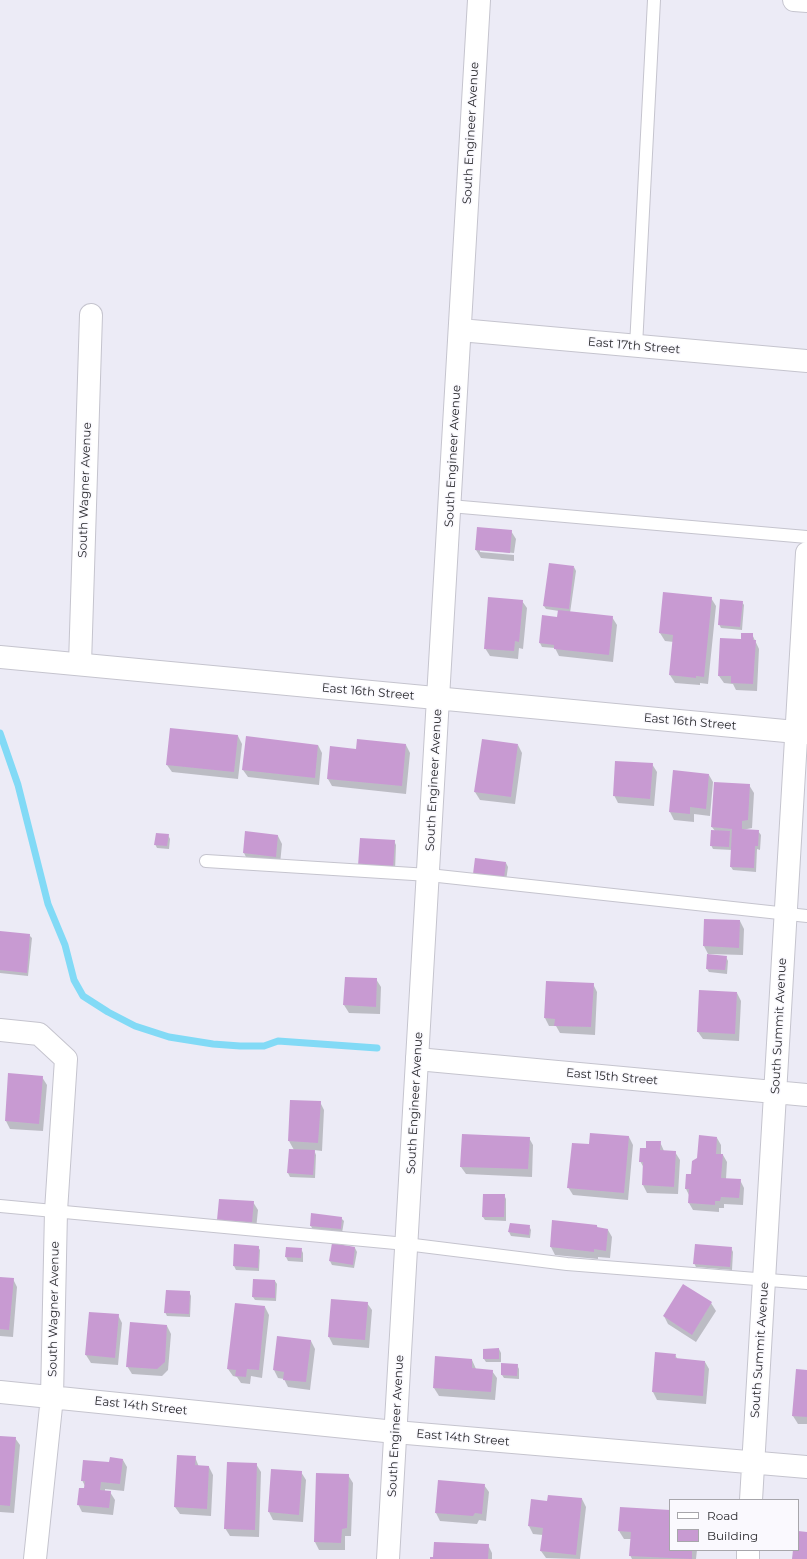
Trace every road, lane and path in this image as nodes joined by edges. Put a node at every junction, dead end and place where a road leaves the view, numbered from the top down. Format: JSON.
{"nodes":[{"id":1,"x":479,"y":0,"type":"edge"},
{"id":2,"x":654,"y":0,"type":"edge"},
{"id":3,"x":794,"y":0,"type":"edge"},
{"id":4,"x":807,"y":1,"type":"edge"},
{"id":5,"x":91,"y":315,"type":"dead end"},
{"id":6,"x":460,"y":330,"type":"junction"},
{"id":7,"x":636,"y":346,"type":"junction"},
{"id":8,"x":807,"y":362,"type":"edge"},
{"id":9,"x":450,"y":506,"type":"junction"},
{"id":10,"x":807,"y":537,"type":"edge"},
{"id":11,"x":807,"y":553,"type":"edge"},
{"id":12,"x":0,"y":657,"type":"edge"},
{"id":13,"x":80,"y":664,"type":"junction"},
{"id":14,"x":438,"y":698,"type":"junction"},
{"id":15,"x":802,"y":732,"type":"edge"},
{"id":16,"x":206,"y":861,"type":"dead end"},
{"id":17,"x":429,"y":875,"type":"junction"},
{"id":18,"x":785,"y":915,"type":"junction"},
{"id":19,"x":807,"y":916,"type":"edge"},
{"id":20,"x":0,"y":1030,"type":"edge"},
{"id":21,"x":417,"y":1059,"type":"junction"},
{"id":22,"x":775,"y":1092,"type":"junction"},
{"id":23,"x":807,"y":1095,"type":"edge"},
{"id":24,"x":0,"y":1206,"type":"edge"},
{"id":25,"x":56,"y":1211,"type":"junction"},
{"id":26,"x":406,"y":1244,"type":"junction"},
{"id":27,"x":765,"y":1279,"type":"junction"},
{"id":28,"x":807,"y":1283,"type":"edge"},
{"id":29,"x":0,"y":1392,"type":"edge"},
{"id":30,"x":52,"y":1397,"type":"junction"},
{"id":31,"x":395,"y":1432,"type":"junction"},
{"id":32,"x":753,"y":1461,"type":"junction"},
{"id":33,"x":807,"y":1467,"type":"edge"},
{"id":34,"x":751,"y":1499,"type":"edge"},
{"id":35,"x":35,"y":1559,"type":"edge"},
{"id":36,"x":388,"y":1559,"type":"edge"}],
"edges":[{"from":1,"to":6,"type":"street","name":"South Engineer Avenue"},
{"from":2,"to":7,"type":"lane"},
{"from":3,"to":4,"type":"street"},
{"from":5,"to":13,"type":"street","name":"South Wagner Avenue"},
{"from":6,"to":7,"type":"street","name":"East 17th Street"},
{"from":6,"to":9,"type":"street","name":"South Engineer Avenue"},
{"from":7,"to":8,"type":"street","name":"East 17th Street"},
{"from":9,"to":10,"type":"lane"},
{"from":9,"to":14,"type":"street","name":"South Engineer Avenue"},
{"from":11,"to":15,"type":"street","name":"South Summit Avenue"},
{"from":12,"to":13,"type":"street","name":"East 16th Street"},
{"from":13,"to":14,"type":"street","name":"East 16th Street"},
{"from":14,"to":15,"type":"street","name":"East 16th Street"},
{"from":14,"to":17,"type":"street","name":"South Engineer Avenue"},
{"from":15,"to":18,"type":"street","name":"South Summit Avenue"},
{"from":16,"to":17,"type":"lane"},
{"from":17,"to":18,"type":"lane"},
{"from":17,"to":21,"type":"street","name":"South Engineer Avenue"},
{"from":18,"to":19,"type":"lane"},
{"from":18,"to":22,"type":"street","name":"South Summit Avenue"},
{"from":20,"to":25,"type":"street","name":"South Wagner Avenue"},
{"from":21,"to":22,"type":"street","name":"East 15th Street"},
{"from":21,"to":26,"type":"street","name":"South Engineer Avenue"},
{"from":22,"to":23,"type":"street","name":"East 15th Street"},
{"from":22,"to":27,"type":"street","name":"South Summit Avenue"},
{"from":24,"to":25,"type":"lane"},
{"from":25,"to":26,"type":"lane"},
{"from":25,"to":30,"type":"street","name":"South Wagner Avenue"},
{"from":26,"to":27,"type":"lane"},
{"from":26,"to":31,"type":"street","name":"South Engineer Avenue"},
{"from":27,"to":28,"type":"lane"},
{"from":27,"to":32,"type":"street","name":"South Summit Avenue"},
{"from":29,"to":30,"type":"street","name":"East 14th Street"},
{"from":30,"to":31,"type":"street","name":"East 14th Street"},
{"from":30,"to":35,"type":"street","name":"South Wagner Avenue"},
{"from":31,"to":32,"type":"street","name":"East 14th Street"},
{"from":31,"to":36,"type":"street","name":"South Engineer Avenue"},
{"from":32,"to":33,"type":"street","name":"East 14th Street"},
{"from":32,"to":34,"type":"street","name":"South Summit Avenue"}]}
